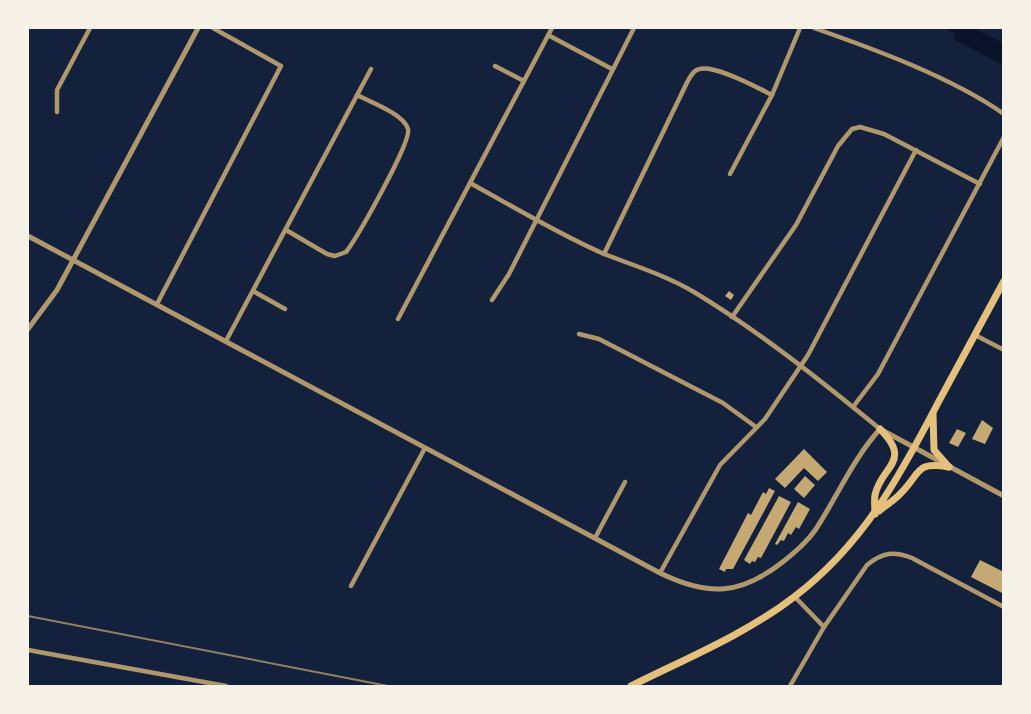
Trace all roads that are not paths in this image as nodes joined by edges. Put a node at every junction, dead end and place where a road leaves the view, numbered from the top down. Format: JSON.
{"nodes":[{"id":1,"x":90,"y":28,"type":"edge"},
{"id":2,"x":198,"y":28,"type":"edge"},
{"id":3,"x":213,"y":28,"type":"edge"},
{"id":4,"x":552,"y":28,"type":"edge"},
{"id":5,"x":634,"y":28,"type":"edge"},
{"id":6,"x":800,"y":28,"type":"edge"},
{"id":7,"x":814,"y":28,"type":"edge"},
{"id":8,"x":548,"y":35,"type":"junction"},
{"id":9,"x":495,"y":66,"type":"dead end"},
{"id":10,"x":612,"y":69,"type":"junction"},
{"id":11,"x":371,"y":70,"type":"dead end"},
{"id":12,"x":524,"y":81,"type":"junction"},
{"id":13,"x":357,"y":95,"type":"junction"},
{"id":14,"x":772,"y":95,"type":"junction"},
{"id":15,"x":57,"y":112,"type":"dead end"},
{"id":16,"x":1004,"y":114,"type":"edge"},
{"id":17,"x":1004,"y":137,"type":"edge"},
{"id":18,"x":916,"y":150,"type":"junction"},
{"id":19,"x":730,"y":174,"type":"dead end"},
{"id":20,"x":470,"y":183,"type":"junction"},
{"id":21,"x":980,"y":184,"type":"junction"},
{"id":22,"x":537,"y":219,"type":"junction"},
{"id":23,"x":286,"y":230,"type":"junction"},
{"id":24,"x":28,"y":236,"type":"edge"},
{"id":25,"x":604,"y":254,"type":"junction"},
{"id":26,"x":74,"y":260,"type":"junction"},
{"id":27,"x":1004,"y":281,"type":"edge"},
{"id":28,"x":253,"y":291,"type":"junction"},
{"id":29,"x":492,"y":300,"type":"dead end"},
{"id":30,"x":157,"y":304,"type":"junction"},
{"id":31,"x":285,"y":309,"type":"dead end"},
{"id":32,"x":732,"y":317,"type":"junction"},
{"id":33,"x":398,"y":319,"type":"dead end"},
{"id":34,"x":28,"y":329,"type":"edge"},
{"id":35,"x":579,"y":334,"type":"dead end"},
{"id":36,"x":975,"y":335,"type":"junction"},
{"id":37,"x":226,"y":341,"type":"junction"},
{"id":38,"x":1004,"y":350,"type":"edge"},
{"id":39,"x":801,"y":365,"type":"junction"},
{"id":40,"x":853,"y":407,"type":"junction"},
{"id":41,"x":933,"y":414,"type":"junction"},
{"id":42,"x":756,"y":427,"type":"junction"},
{"id":43,"x":880,"y":429,"type":"junction"},
{"id":44,"x":425,"y":448,"type":"junction"},
{"id":45,"x":914,"y":448,"type":"junction"},
{"id":46,"x":949,"y":467,"type":"junction"},
{"id":47,"x":624,"y":482,"type":"dead end"},
{"id":48,"x":1004,"y":496,"type":"edge"},
{"id":49,"x":875,"y":515,"type":"junction"},
{"id":50,"x":595,"y":538,"type":"junction"},
{"id":51,"x":660,"y":573,"type":"junction"},
{"id":52,"x":351,"y":586,"type":"dead end"},
{"id":53,"x":795,"y":597,"type":"junction"},
{"id":54,"x":1004,"y":607,"type":"edge"},
{"id":55,"x":824,"y":627,"type":"junction"},
{"id":56,"x":28,"y":650,"type":"edge"},
{"id":57,"x":226,"y":686,"type":"edge"},
{"id":58,"x":631,"y":686,"type":"edge"},
{"id":59,"x":790,"y":686,"type":"edge"}],
"edges":[{"from":1,"to":15,"type":"street"},
{"from":2,"to":26,"type":"street"},
{"from":3,"to":30,"type":"street"},
{"from":4,"to":8,"type":"street"},
{"from":5,"to":10,"type":"street"},
{"from":6,"to":14,"type":"street"},
{"from":7,"to":16,"type":"street"},
{"from":8,"to":10,"type":"street"},
{"from":8,"to":12,"type":"street"},
{"from":9,"to":12,"type":"street"},
{"from":10,"to":22,"type":"street"},
{"from":11,"to":13,"type":"street"},
{"from":12,"to":20,"type":"street"},
{"from":13,"to":23,"type":"street"},
{"from":13,"to":23,"type":"street"},
{"from":14,"to":19,"type":"street"},
{"from":14,"to":25,"type":"street"},
{"from":17,"to":21,"type":"street"},
{"from":18,"to":21,"type":"street"},
{"from":18,"to":32,"type":"street"},
{"from":18,"to":39,"type":"street"},
{"from":20,"to":22,"type":"street"},
{"from":20,"to":33,"type":"street"},
{"from":21,"to":40,"type":"street"},
{"from":22,"to":25,"type":"street"},
{"from":22,"to":29,"type":"street"},
{"from":23,"to":28,"type":"street"},
{"from":24,"to":26,"type":"street"},
{"from":25,"to":32,"type":"street"},
{"from":26,"to":30,"type":"street"},
{"from":26,"to":34,"type":"street"},
{"from":27,"to":36,"type":"main road"},
{"from":28,"to":31,"type":"street"},
{"from":28,"to":37,"type":"street"},
{"from":30,"to":37,"type":"street"},
{"from":32,"to":39,"type":"street"},
{"from":35,"to":42,"type":"street"},
{"from":36,"to":38,"type":"street"},
{"from":36,"to":41,"type":"main road"},
{"from":37,"to":44,"type":"street"},
{"from":39,"to":40,"type":"street"},
{"from":39,"to":42,"type":"street"},
{"from":40,"to":43,"type":"street"},
{"from":41,"to":45,"type":"main road"},
{"from":41,"to":46,"type":"main road"},
{"from":42,"to":51,"type":"street"},
{"from":43,"to":45,"type":"street"},
{"from":43,"to":49,"type":"main road"},
{"from":43,"to":51,"type":"street"},
{"from":44,"to":50,"type":"street"},
{"from":44,"to":52,"type":"street"},
{"from":45,"to":46,"type":"street"},
{"from":45,"to":49,"type":"main road"},
{"from":46,"to":48,"type":"street"},
{"from":46,"to":49,"type":"main road"},
{"from":47,"to":50,"type":"street"},
{"from":49,"to":53,"type":"main road"},
{"from":50,"to":51,"type":"street"},
{"from":53,"to":55,"type":"street"},
{"from":53,"to":58,"type":"main road"},
{"from":54,"to":55,"type":"street"},
{"from":55,"to":59,"type":"street"},
{"from":56,"to":57,"type":"street"}]}
